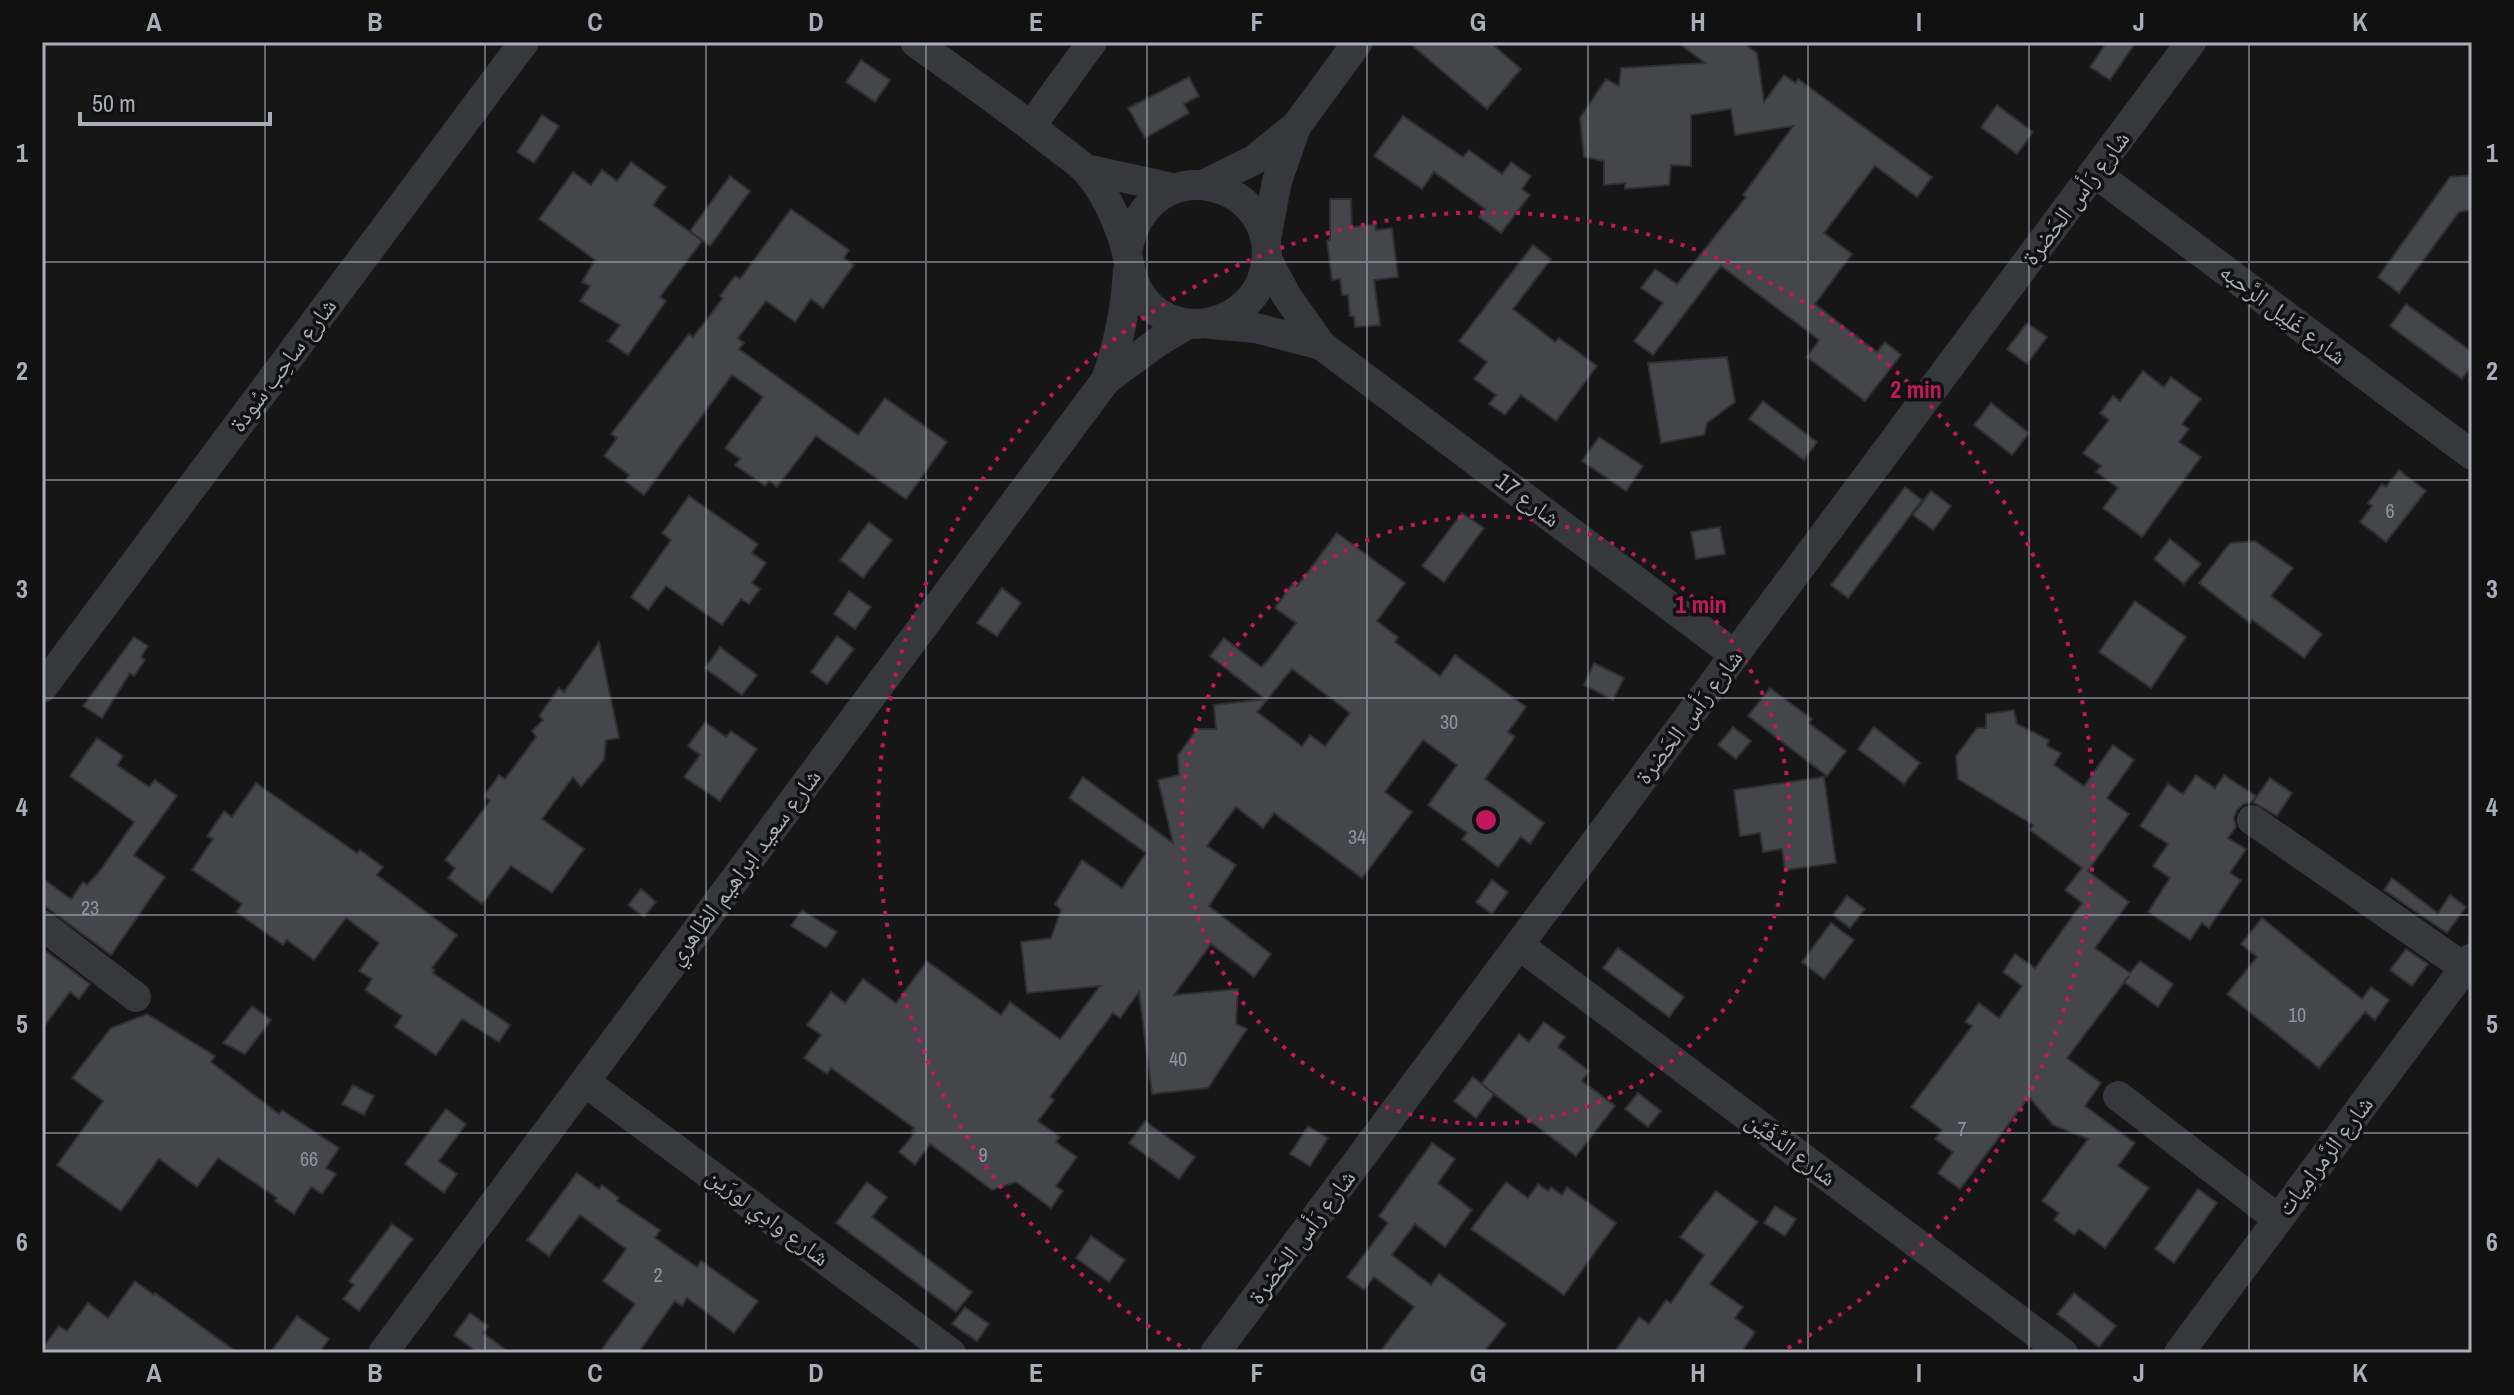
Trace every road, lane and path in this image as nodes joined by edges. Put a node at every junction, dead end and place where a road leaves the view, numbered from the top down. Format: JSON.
{"nodes":[{"id":1,"x":524,"y":42,"type":"edge"},
{"id":2,"x":915,"y":42,"type":"edge"},
{"id":3,"x":1092,"y":42,"type":"edge"},
{"id":4,"x":1358,"y":42,"type":"edge"},
{"id":5,"x":2191,"y":42,"type":"edge"},
{"id":6,"x":1297,"y":125,"type":"junction"},
{"id":7,"x":1031,"y":126,"type":"junction"},
{"id":8,"x":1085,"y":169,"type":"junction"},
{"id":9,"x":2095,"y":173,"type":"junction"},
{"id":10,"x":1205,"y":184,"type":"junction"},
{"id":11,"x":1172,"y":188,"type":"junction"},
{"id":12,"x":1267,"y":249,"type":"junction"},
{"id":13,"x":1128,"y":261,"type":"junction"},
{"id":14,"x":1200,"y":324,"type":"junction"},
{"id":15,"x":1321,"y":345,"type":"junction"},
{"id":16,"x":1106,"y":380,"type":"junction"},
{"id":17,"x":2472,"y":455,"type":"edge"},
{"id":18,"x":1735,"y":655,"type":"junction"},
{"id":19,"x":42,"y":688,"type":"edge"},
{"id":20,"x":2252,"y":820,"type":"dead end"},
{"id":21,"x":42,"y":925,"type":"edge"},
{"id":22,"x":1520,"y":946,"type":"junction"},
{"id":23,"x":2468,"y":963,"type":"edge"},
{"id":24,"x":136,"y":997,"type":"dead end"},
{"id":25,"x":585,"y":1082,"type":"junction"},
{"id":26,"x":2118,"y":1096,"type":"dead end"},
{"id":27,"x":2278,"y":1219,"type":"junction"},
{"id":28,"x":383,"y":1353,"type":"edge"},
{"id":29,"x":951,"y":1353,"type":"edge"},
{"id":30,"x":1215,"y":1353,"type":"edge"},
{"id":31,"x":2063,"y":1353,"type":"edge"},
{"id":32,"x":2179,"y":1353,"type":"edge"}],
"edges":[{"from":1,"to":19,"type":"street","name":"شارع ساحِب سُودة"},
{"from":2,"to":7,"type":"street"},
{"from":3,"to":7,"type":"street"},
{"from":4,"to":6,"type":"street"},
{"from":5,"to":9,"type":"street","name":"شارع رَأس الحَضرة"},
{"from":6,"to":10,"type":"street"},
{"from":6,"to":12,"type":"street"},
{"from":7,"to":8,"type":"street"},
{"from":8,"to":11,"type":"street"},
{"from":8,"to":13,"type":"street"},
{"from":9,"to":17,"type":"street","name":"شارع غَلِيل الرَّحبه"},
{"from":9,"to":18,"type":"street","name":"شارع رَأس الحَضرة"},
{"from":10,"to":11,"type":"street"},
{"from":10,"to":12,"type":"street"},
{"from":11,"to":13,"type":"street"},
{"from":12,"to":14,"type":"street"},
{"from":12,"to":15,"type":"street","name":"شارع 17"},
{"from":13,"to":14,"type":"street"},
{"from":13,"to":16,"type":"street","name":"شارع سعيد ابراهيم الظاهري"},
{"from":14,"to":15,"type":"street","name":"شارع 17"},
{"from":14,"to":16,"type":"street","name":"شارع سعيد ابراهيم الظاهري"},
{"from":15,"to":18,"type":"street","name":"شارع 17"},
{"from":16,"to":25,"type":"street","name":"شارع سعيد ابراهيم الظاهري"},
{"from":18,"to":22,"type":"street","name":"شارع رَأس الحَضرة"},
{"from":20,"to":23,"type":"street"},
{"from":21,"to":24,"type":"street"},
{"from":22,"to":30,"type":"street","name":"شارع رَأس الحَضرة"},
{"from":22,"to":31,"type":"street","name":"شارع الدِّفَيِّن"},
{"from":23,"to":27,"type":"street","name":"شارع الرَّمرامِيات"},
{"from":25,"to":28,"type":"street","name":"شارع سعيد ابراهيم الظاهري"},
{"from":25,"to":29,"type":"street","name":"شارع وادِي لورَين"},
{"from":26,"to":27,"type":"street"},
{"from":27,"to":32,"type":"street","name":"شارع الرَّمرامِيات"}]}
